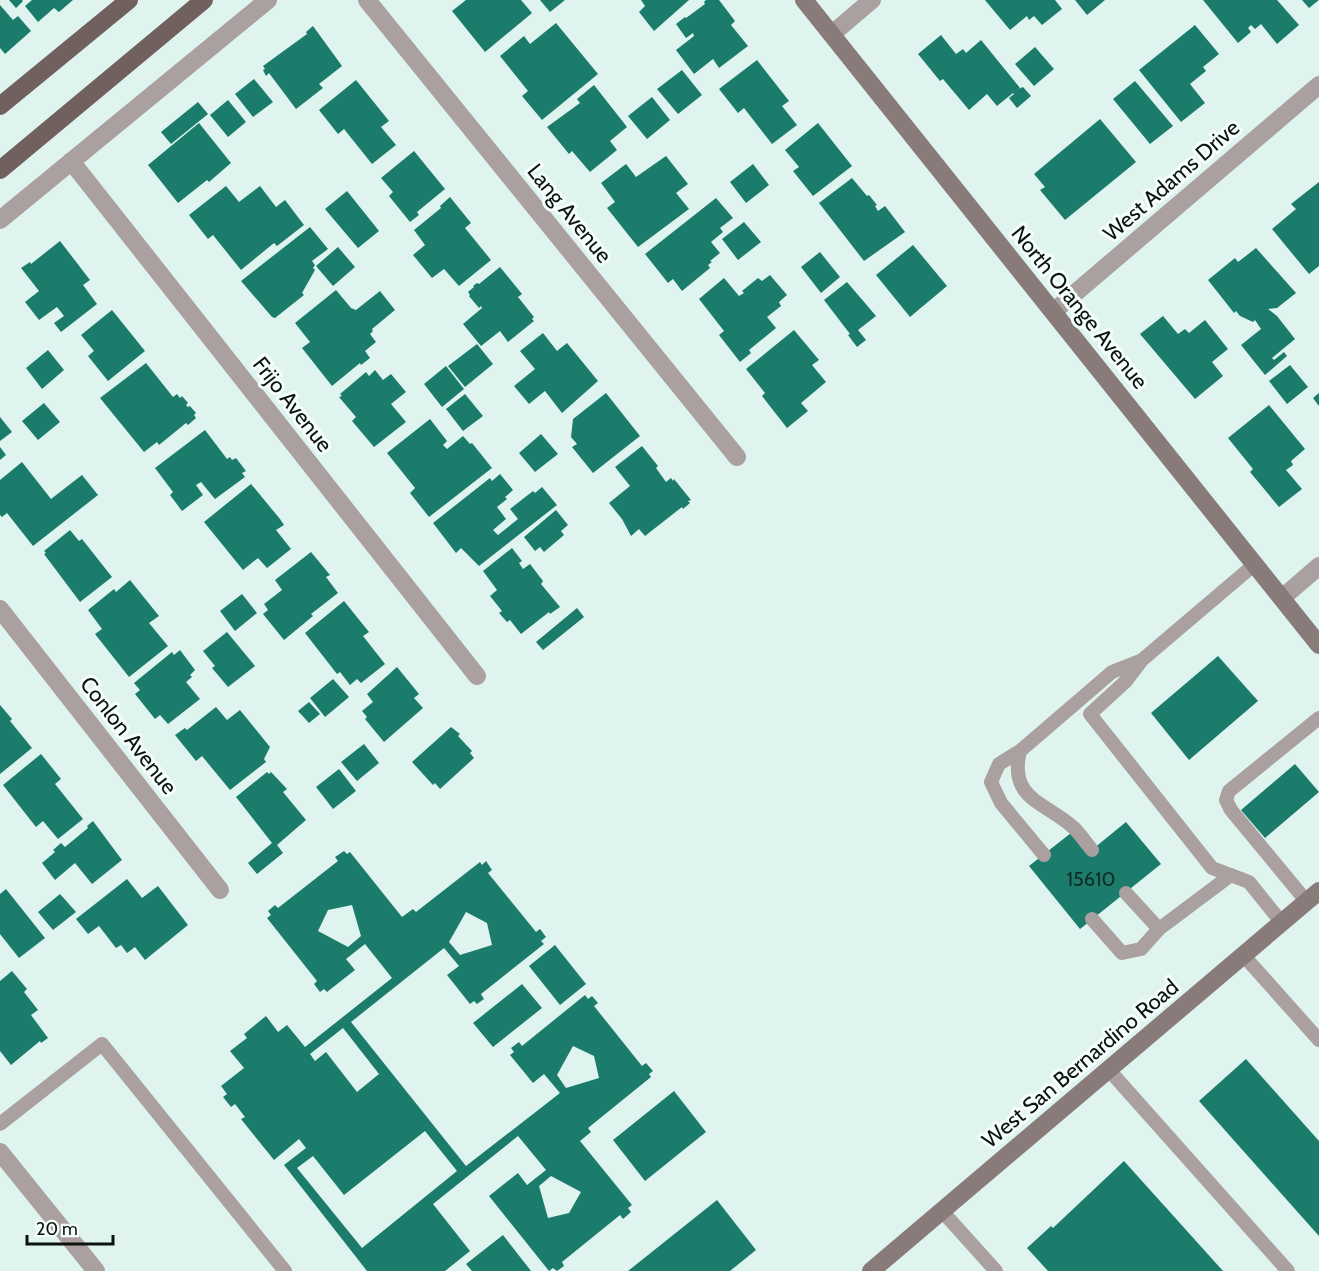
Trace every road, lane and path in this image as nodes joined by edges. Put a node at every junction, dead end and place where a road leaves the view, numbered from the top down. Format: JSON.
{"nodes":[{"id":1,"x":129,"y":0,"type":"edge"},
{"id":2,"x":204,"y":0,"type":"edge"},
{"id":3,"x":268,"y":0,"type":"edge"},
{"id":4,"x":367,"y":0,"type":"edge"},
{"id":5,"x":804,"y":0,"type":"edge"},
{"id":6,"x":872,"y":0,"type":"edge"},
{"id":7,"x":832,"y":34,"type":"junction"},
{"id":8,"x":1319,"y":85,"type":"edge"},
{"id":9,"x":0,"y":106,"type":"edge"},
{"id":10,"x":71,"y":161,"type":"junction"},
{"id":11,"x":0,"y":170,"type":"edge"},
{"id":12,"x":0,"y":220,"type":"edge"},
{"id":13,"x":1053,"y":312,"type":"junction"},
{"id":14,"x":737,"y":457,"type":"dead end"},
{"id":15,"x":1255,"y":564,"type":"junction"},
{"id":16,"x":1319,"y":566,"type":"edge"},
{"id":17,"x":1282,"y":598,"type":"junction"},
{"id":18,"x":0,"y":609,"type":"edge"},
{"id":19,"x":1319,"y":645,"type":"edge"},
{"id":20,"x":1142,"y":660,"type":"junction"},
{"id":21,"x":477,"y":676,"type":"dead end"},
{"id":22,"x":1319,"y":718,"type":"edge"},
{"id":23,"x":1020,"y":751,"type":"junction"},
{"id":24,"x":1092,"y":850,"type":"dead end"},
{"id":25,"x":1044,"y":855,"type":"dead end"},
{"id":26,"x":1231,"y":875,"type":"junction"},
{"id":27,"x":220,"y":890,"type":"dead end"},
{"id":28,"x":1126,"y":893,"type":"dead end"},
{"id":29,"x":1313,"y":896,"type":"edge"},
{"id":30,"x":1092,"y":919,"type":"dead end"},
{"id":31,"x":1282,"y":923,"type":"junction"},
{"id":32,"x":1159,"y":929,"type":"junction"},
{"id":33,"x":1244,"y":956,"type":"junction"},
{"id":34,"x":1319,"y":1040,"type":"edge"},
{"id":35,"x":1109,"y":1070,"type":"junction"},
{"id":36,"x":0,"y":1124,"type":"edge"},
{"id":37,"x":0,"y":1152,"type":"edge"},
{"id":38,"x":942,"y":1211,"type":"junction"},
{"id":39,"x":96,"y":1271,"type":"edge"},
{"id":40,"x":285,"y":1271,"type":"edge"},
{"id":41,"x":871,"y":1271,"type":"edge"},
{"id":42,"x":996,"y":1271,"type":"edge"},
{"id":43,"x":1288,"y":1271,"type":"edge"}],
"edges":[{"from":1,"to":9,"type":"main road"},
{"from":2,"to":11,"type":"main road"},
{"from":3,"to":10,"type":"street"},
{"from":4,"to":14,"type":"street","name":"Lang Avenue"},
{"from":5,"to":7,"type":"street","name":"North Orange Avenue"},
{"from":6,"to":7,"type":"street"},
{"from":7,"to":13,"type":"street","name":"North Orange Avenue"},
{"from":8,"to":13,"type":"street","name":"West Adams Drive"},
{"from":10,"to":12,"type":"street"},
{"from":10,"to":21,"type":"street","name":"Frijo Avenue"},
{"from":13,"to":15,"type":"street","name":"North Orange Avenue"},
{"from":15,"to":17,"type":"street","name":"North Orange Avenue"},
{"from":15,"to":20,"type":"lane"},
{"from":16,"to":17,"type":"street"},
{"from":17,"to":19,"type":"street","name":"North Orange Avenue"},
{"from":18,"to":27,"type":"street","name":"Conlon Avenue"},
{"from":20,"to":23,"type":"lane"},
{"from":20,"to":26,"type":"lane"},
{"from":22,"to":29,"type":"lane"},
{"from":23,"to":24,"type":"lane"},
{"from":23,"to":25,"type":"lane"},
{"from":26,"to":31,"type":"lane"},
{"from":26,"to":32,"type":"lane"},
{"from":28,"to":32,"type":"lane"},
{"from":29,"to":31,"type":"street","name":"West San Bernardino Road"},
{"from":30,"to":32,"type":"lane"},
{"from":31,"to":33,"type":"street","name":"West San Bernardino Road"},
{"from":33,"to":34,"type":"lane"},
{"from":33,"to":35,"type":"street","name":"West San Bernardino Road"},
{"from":35,"to":38,"type":"street","name":"West San Bernardino Road"},
{"from":35,"to":43,"type":"lane"},
{"from":36,"to":40,"type":"lane"},
{"from":37,"to":39,"type":"street"},
{"from":38,"to":41,"type":"street","name":"West San Bernardino Road"},
{"from":38,"to":42,"type":"lane"}]}
